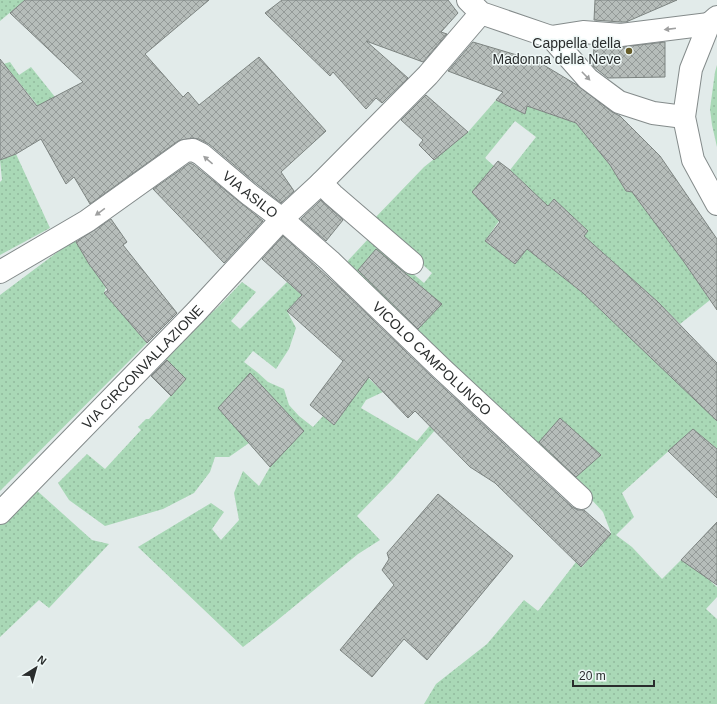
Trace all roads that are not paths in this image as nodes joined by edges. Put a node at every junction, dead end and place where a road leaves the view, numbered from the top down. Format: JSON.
{"nodes":[{"id":1,"x":475,"y":7,"type":"edge"},
{"id":2,"x":713,"y":21,"type":"edge"},
{"id":3,"x":551,"y":37,"type":"junction"},
{"id":4,"x":684,"y":117,"type":"junction"},
{"id":5,"x":321,"y":183,"type":"junction"},
{"id":6,"x":717,"y":204,"type":"edge"},
{"id":7,"x":282,"y":219,"type":"junction"},
{"id":8,"x":412,"y":263,"type":"dead end"},
{"id":9,"x":0,"y":272,"type":"edge"},
{"id":10,"x":581,"y":498,"type":"dead end"},
{"id":11,"x":0,"y":513,"type":"edge"}],
"edges":[{"from":1,"to":3,"type":"street"},
{"from":1,"to":5,"type":"street","name":"VIA ASILO"},
{"from":2,"to":3,"type":"street","one_way":true},
{"from":2,"to":4,"type":"street"},
{"from":3,"to":4,"type":"street","one_way":true},
{"from":4,"to":6,"type":"street"},
{"from":5,"to":7,"type":"street","name":"VIA ASILO"},
{"from":5,"to":8,"type":"street"},
{"from":7,"to":9,"type":"street","name":"VIA ASILO","one_way":true},
{"from":7,"to":10,"type":"street","name":"VICOLO CAMPOLUNGO"},
{"from":7,"to":11,"type":"street","name":"VIA CIRCONVALLAZIONE"}]}
